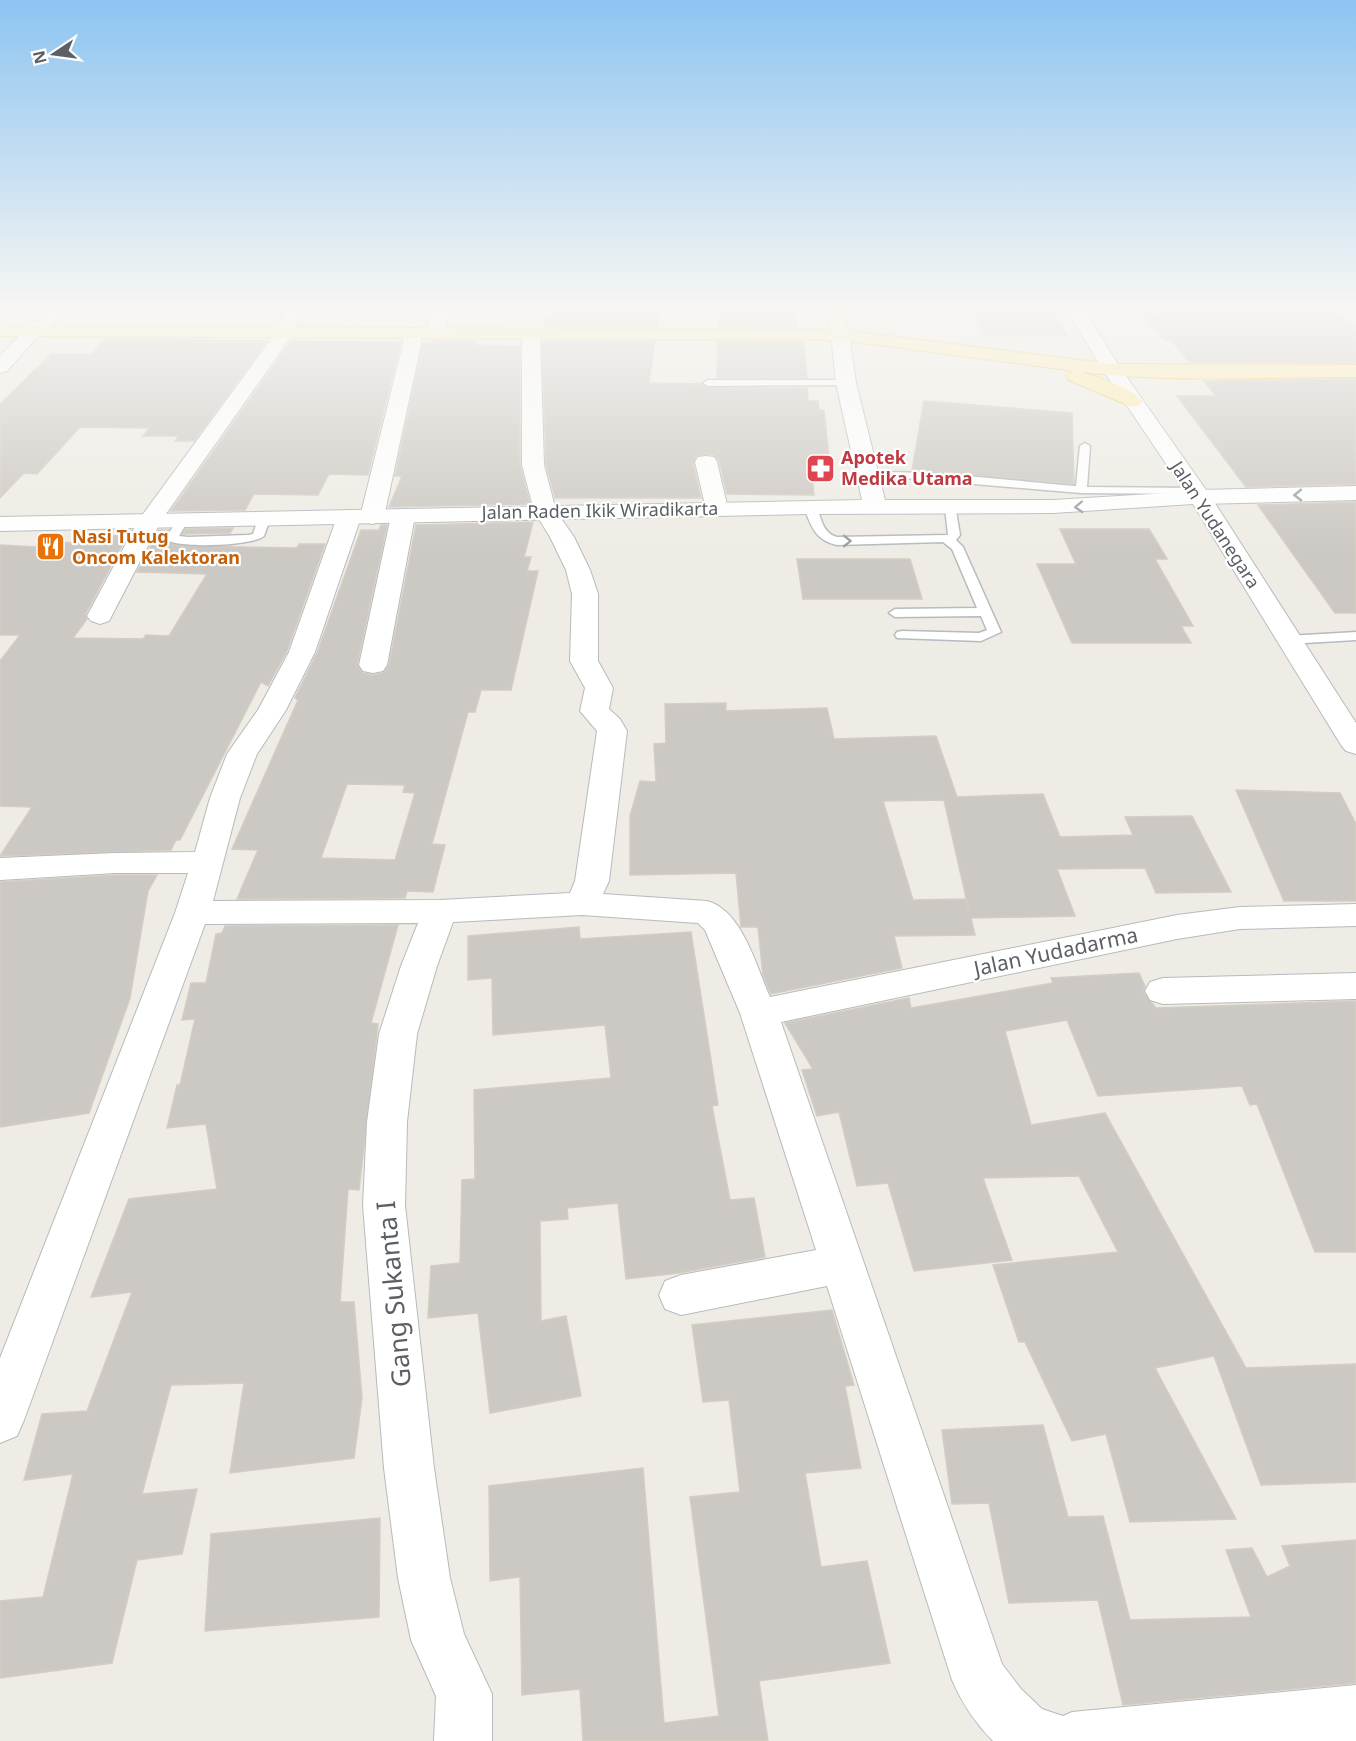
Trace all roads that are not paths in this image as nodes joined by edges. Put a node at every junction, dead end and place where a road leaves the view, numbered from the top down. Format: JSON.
{"nodes":[{"id":1,"x":246,"y":386,"type":"edge"},
{"id":2,"x":400,"y":386,"type":"edge"},
{"id":3,"x":533,"y":386,"type":"edge"},
{"id":4,"x":847,"y":386,"type":"edge"},
{"id":5,"x":1100,"y":386,"type":"edge"},
{"id":6,"x":1122,"y":386,"type":"edge"},
{"id":7,"x":1132,"y":401,"type":"junction"},
{"id":8,"x":1085,"y":446,"type":"dead end"},
{"id":9,"x":706,"y":462,"type":"dead end"},
{"id":10,"x":868,"y":476,"type":"junction"},
{"id":11,"x":1081,"y":490,"type":"junction"},
{"id":12,"x":1198,"y":494,"type":"junction"},
{"id":13,"x":1356,"y":494,"type":"edge"},
{"id":14,"x":875,"y":506,"type":"junction"},
{"id":15,"x":810,"y":507,"type":"junction"},
{"id":16,"x":951,"y":507,"type":"junction"},
{"id":17,"x":717,"y":509,"type":"junction"},
{"id":18,"x":545,"y":511,"type":"junction"},
{"id":19,"x":403,"y":516,"type":"junction"},
{"id":20,"x":361,"y":517,"type":"junction"},
{"id":21,"x":150,"y":520,"type":"junction"},
{"id":22,"x":0,"y":524,"type":"edge"},
{"id":23,"x":947,"y":539,"type":"junction"},
{"id":24,"x":986,"y":612,"type":"junction"},
{"id":25,"x":895,"y":613,"type":"dead end"},
{"id":26,"x":100,"y":616,"type":"dead end"},
{"id":27,"x":902,"y":635,"type":"dead end"},
{"id":28,"x":1356,"y":636,"type":"edge"},
{"id":29,"x":1288,"y":640,"type":"junction"},
{"id":30,"x":373,"y":665,"type":"dead end"},
{"id":31,"x":1353,"y":736,"type":"edge"},
{"id":32,"x":208,"y":862,"type":"junction"},
{"id":33,"x":0,"y":869,"type":"edge"},
{"id":34,"x":582,"y":904,"type":"junction"},
{"id":35,"x":441,"y":911,"type":"junction"},
{"id":36,"x":192,"y":913,"type":"junction"},
{"id":37,"x":1356,"y":915,"type":"edge"},
{"id":38,"x":1356,"y":986,"type":"edge"},
{"id":39,"x":1163,"y":991,"type":"dead end"},
{"id":40,"x":759,"y":1013,"type":"junction"},
{"id":41,"x":843,"y":1264,"type":"junction"},
{"id":42,"x":681,"y":1295,"type":"dead end"},
{"id":43,"x":0,"y":1420,"type":"edge"},
{"id":44,"x":1356,"y":1713,"type":"edge"},
{"id":45,"x":463,"y":1741,"type":"edge"},
{"id":46,"x":1054,"y":1741,"type":"edge"},
{"id":47,"x":1072,"y":1741,"type":"edge"}],
"edges":[{"from":1,"to":21,"type":"street"},
{"from":2,"to":20,"type":"street"},
{"from":3,"to":18,"type":"street"},
{"from":4,"to":10,"type":"street"},
{"from":5,"to":7,"type":"main road"},
{"from":6,"to":7,"type":"street","name":"Jalan Yudanegara"},
{"from":7,"to":12,"type":"street","name":"Jalan Yudanegara"},
{"from":8,"to":11,"type":"lane"},
{"from":9,"to":17,"type":"street"},
{"from":10,"to":11,"type":"lane"},
{"from":10,"to":14,"type":"street"},
{"from":11,"to":12,"type":"lane"},
{"from":13,"to":12,"type":"street","name":"Jalan Raden Ikik Wiradikarta","one_way":true},
{"from":12,"to":16,"type":"street","name":"Jalan Raden Ikik Wiradikarta","one_way":true},
{"from":12,"to":29,"type":"street","name":"Jalan Yudanegara"},
{"from":14,"to":15,"type":"street","name":"Jalan Raden Ikik Wiradikarta"},
{"from":14,"to":16,"type":"street","name":"Jalan Raden Ikik Wiradikarta"},
{"from":15,"to":17,"type":"street","name":"Jalan Raden Ikik Wiradikarta"},
{"from":15,"to":23,"type":"lane","one_way":true},
{"from":16,"to":23,"type":"lane"},
{"from":17,"to":18,"type":"street","name":"Jalan Raden Ikik Wiradikarta"},
{"from":18,"to":19,"type":"street","name":"Jalan Raden Ikik Wiradikarta"},
{"from":18,"to":34,"type":"street"},
{"from":19,"to":20,"type":"street","name":"Jalan Raden Ikik Wiradikarta"},
{"from":19,"to":30,"type":"street"},
{"from":20,"to":21,"type":"street","name":"Jalan Raden Ikik Wiradikarta"},
{"from":20,"to":32,"type":"street"},
{"from":21,"to":22,"type":"street","name":"Jalan Raden Ikik Wiradikarta"},
{"from":21,"to":26,"type":"street"},
{"from":23,"to":24,"type":"lane"},
{"from":24,"to":25,"type":"lane"},
{"from":24,"to":27,"type":"lane"},
{"from":28,"to":29,"type":"lane"},
{"from":29,"to":31,"type":"street","name":"Jalan Yudanegara"},
{"from":32,"to":33,"type":"street"},
{"from":32,"to":36,"type":"street"},
{"from":34,"to":35,"type":"street"},
{"from":34,"to":40,"type":"street"},
{"from":35,"to":36,"type":"street"},
{"from":35,"to":45,"type":"street","name":"Gang Sukanta I"},
{"from":36,"to":43,"type":"street"},
{"from":37,"to":40,"type":"street","name":"Jalan Yudadarma"},
{"from":38,"to":39,"type":"street"},
{"from":40,"to":41,"type":"street"},
{"from":41,"to":42,"type":"street"},
{"from":41,"to":46,"type":"street"},
{"from":44,"to":47,"type":"street"}]}
